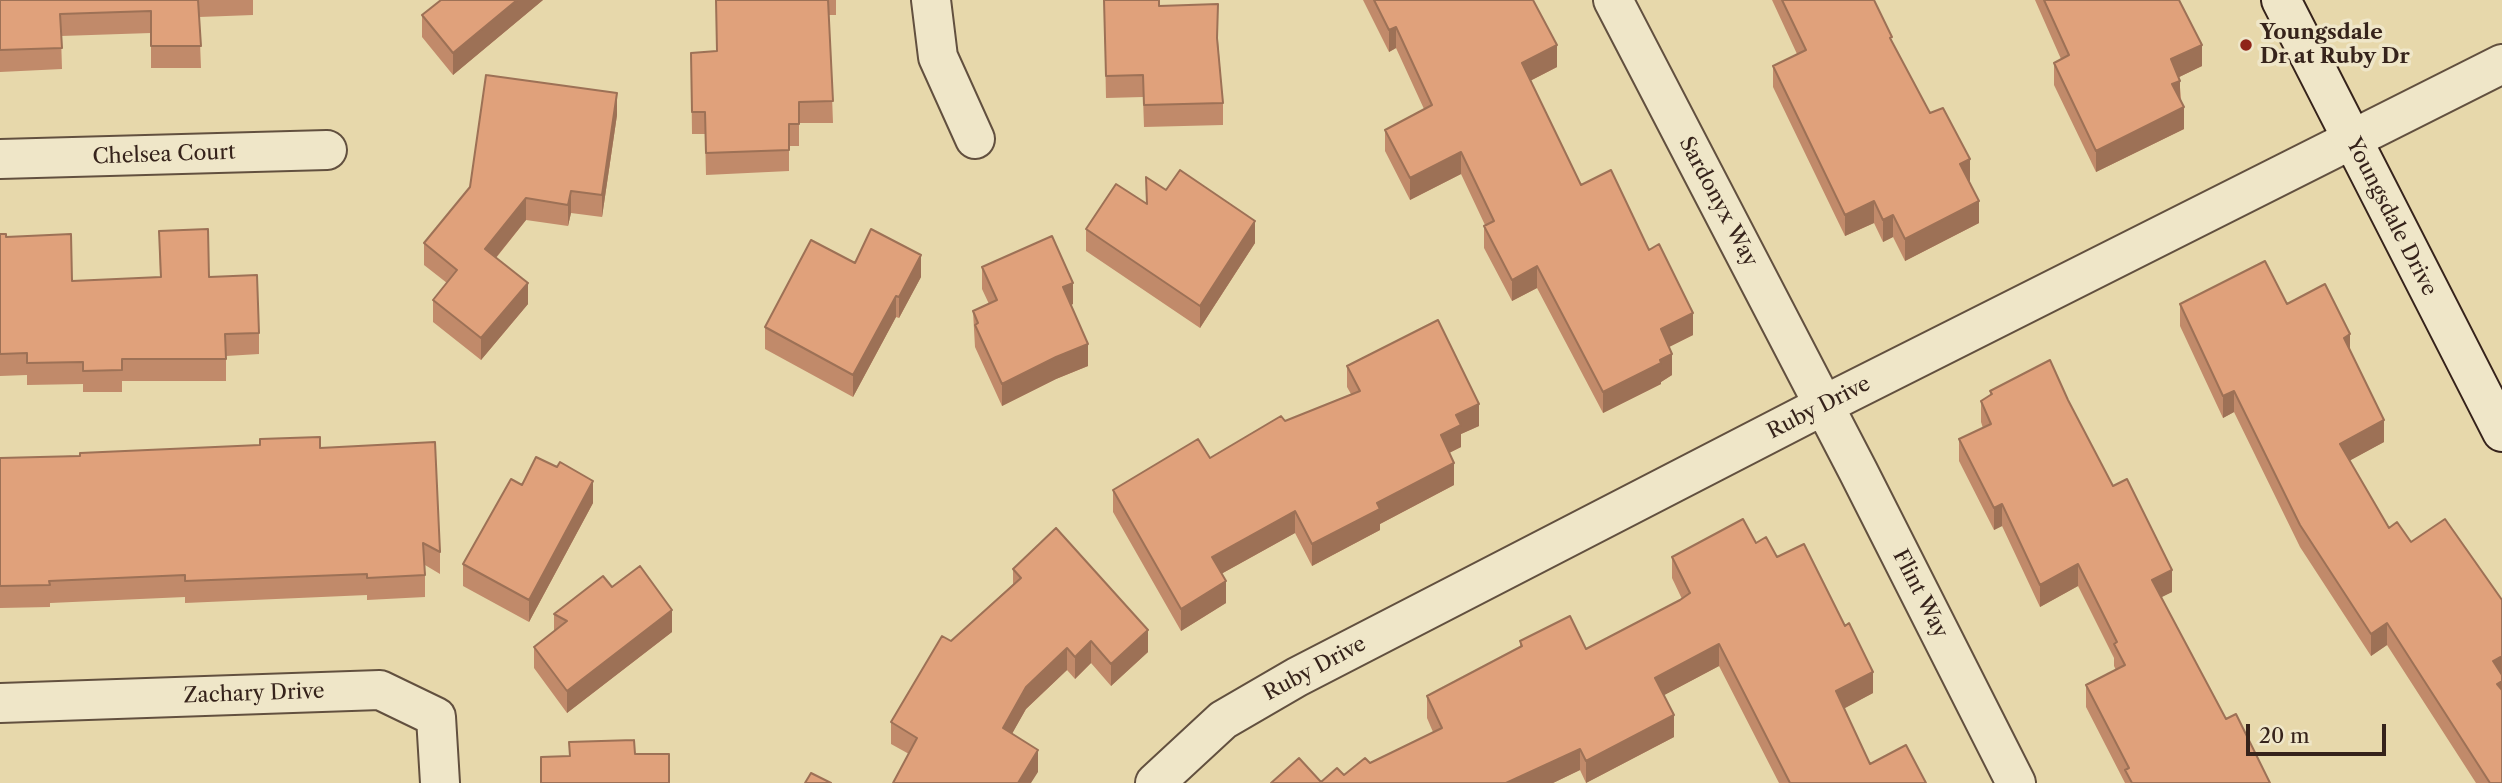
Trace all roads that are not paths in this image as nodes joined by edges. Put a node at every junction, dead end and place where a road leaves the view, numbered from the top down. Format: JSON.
{"nodes":[{"id":1,"x":930,"y":0,"type":"edge"},
{"id":2,"x":1613,"y":0,"type":"edge"},
{"id":3,"x":2281,"y":0,"type":"edge"},
{"id":4,"x":2502,"y":64,"type":"edge"},
{"id":5,"x":975,"y":139,"type":"dead end"},
{"id":6,"x":2351,"y":140,"type":"junction"},
{"id":7,"x":327,"y":150,"type":"dead end"},
{"id":8,"x":0,"y":159,"type":"edge"},
{"id":9,"x":1824,"y":405,"type":"junction"},
{"id":10,"x":2502,"y":432,"type":"edge"},
{"id":11,"x":0,"y":703,"type":"edge"},
{"id":12,"x":440,"y":783,"type":"edge"},
{"id":13,"x":1155,"y":783,"type":"edge"},
{"id":14,"x":2017,"y":783,"type":"edge"}],
"edges":[{"from":1,"to":5,"type":"street"},
{"from":2,"to":9,"type":"street","name":"Sardonyx Way"},
{"from":3,"to":6,"type":"street","name":"Youngsdale Drive"},
{"from":4,"to":6,"type":"street","name":"Ruby Drive"},
{"from":6,"to":9,"type":"street","name":"Ruby Drive"},
{"from":6,"to":10,"type":"street","name":"Youngsdale Drive"},
{"from":7,"to":8,"type":"street","name":"Chelsea Court"},
{"from":9,"to":13,"type":"street","name":"Ruby Drive"},
{"from":9,"to":14,"type":"street","name":"Flint Way"},
{"from":11,"to":12,"type":"street","name":"Zachary Drive"}]}
